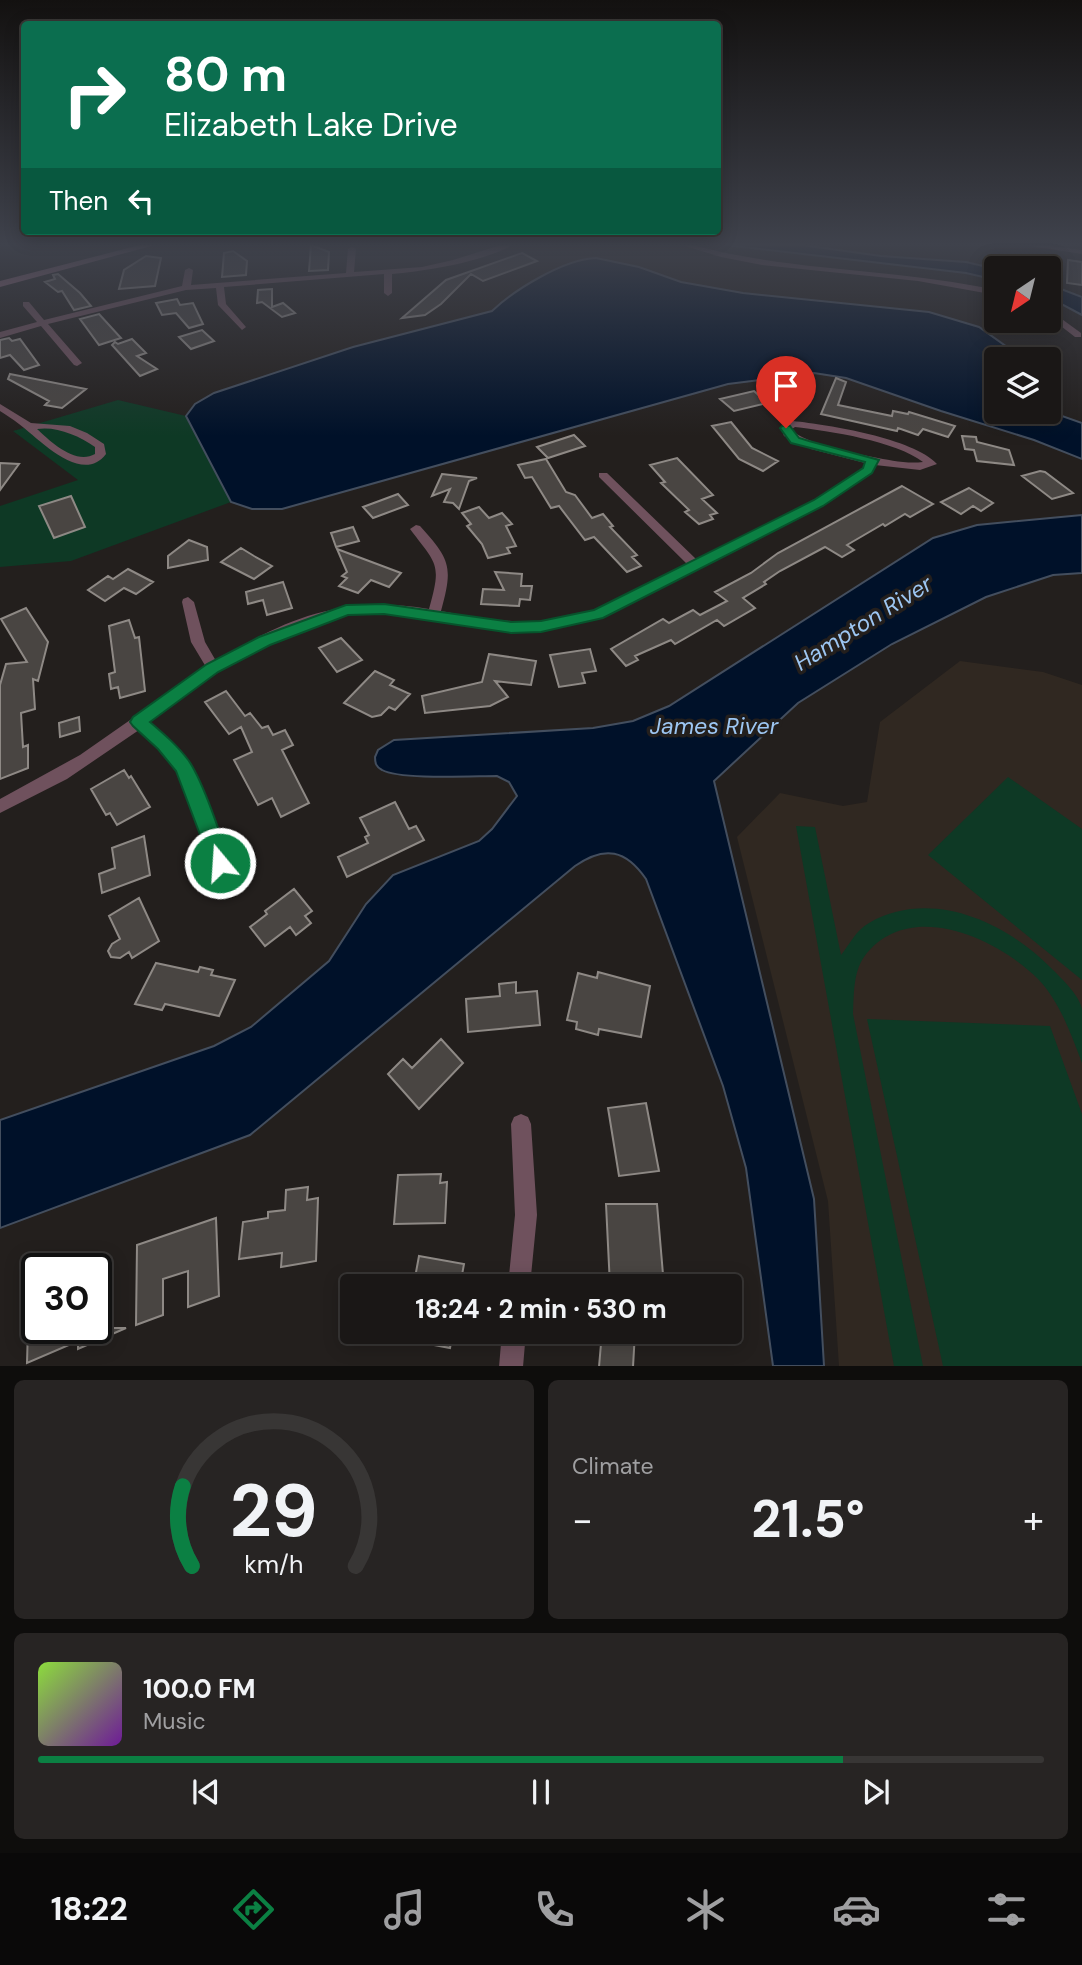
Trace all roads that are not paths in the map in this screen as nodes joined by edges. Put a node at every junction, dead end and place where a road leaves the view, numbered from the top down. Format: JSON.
{"nodes":[{"id":1,"x":30,"y":309,"type":"edge"},
{"id":2,"x":97,"y":309,"type":"edge"},
{"id":3,"x":225,"y":309,"type":"edge"},
{"id":4,"x":1061,"y":322,"type":"edge"},
{"id":5,"x":42,"y":323,"type":"junction"},
{"id":6,"x":242,"y":327,"type":"dead end"},
{"id":7,"x":0,"y":335,"type":"edge"},
{"id":8,"x":1078,"y":335,"type":"dead end"},
{"id":9,"x":77,"y":363,"type":"dead end"},
{"id":10,"x":0,"y":407,"type":"edge"},
{"id":11,"x":28,"y":426,"type":"junction"},
{"id":12,"x":872,"y":460,"type":"junction"},
{"id":13,"x":603,"y":475,"type":"dead end"},
{"id":14,"x":416,"y":529,"type":"dead end"},
{"id":15,"x":695,"y":565,"type":"junction"},
{"id":16,"x":188,"y":603,"type":"dead end"},
{"id":17,"x":434,"y":614,"type":"junction"},
{"id":18,"x":213,"y":668,"type":"junction"},
{"id":19,"x":139,"y":722,"type":"junction"},
{"id":20,"x":0,"y":806,"type":"edge"},
{"id":21,"x":220,"y":863,"type":"dead end"},
{"id":22,"x":521,"y":1124,"type":"dead end"},
{"id":23,"x":520,"y":1274,"type":"edge"},
{"id":24,"x":513,"y":1344,"type":"edge"},
{"id":25,"x":511,"y":1366,"type":"edge"}],
"edges":[{"from":1,"to":5,"type":"street"},
{"from":2,"to":5,"type":"street"},
{"from":3,"to":6,"type":"street"},
{"from":4,"to":8,"type":"street"},
{"from":5,"to":7,"type":"street"},
{"from":5,"to":9,"type":"street"},
{"from":10,"to":11,"type":"street"},
{"from":11,"to":11,"type":"street"},
{"from":12,"to":12,"type":"street"},
{"from":12,"to":15,"type":"street"},
{"from":13,"to":15,"type":"street"},
{"from":14,"to":17,"type":"street"},
{"from":15,"to":17,"type":"street"},
{"from":16,"to":18,"type":"street"},
{"from":17,"to":18,"type":"street"},
{"from":18,"to":19,"type":"street"},
{"from":19,"to":20,"type":"street"},
{"from":19,"to":21,"type":"street"},
{"from":22,"to":23,"type":"street"},
{"from":24,"to":25,"type":"street"}]}
